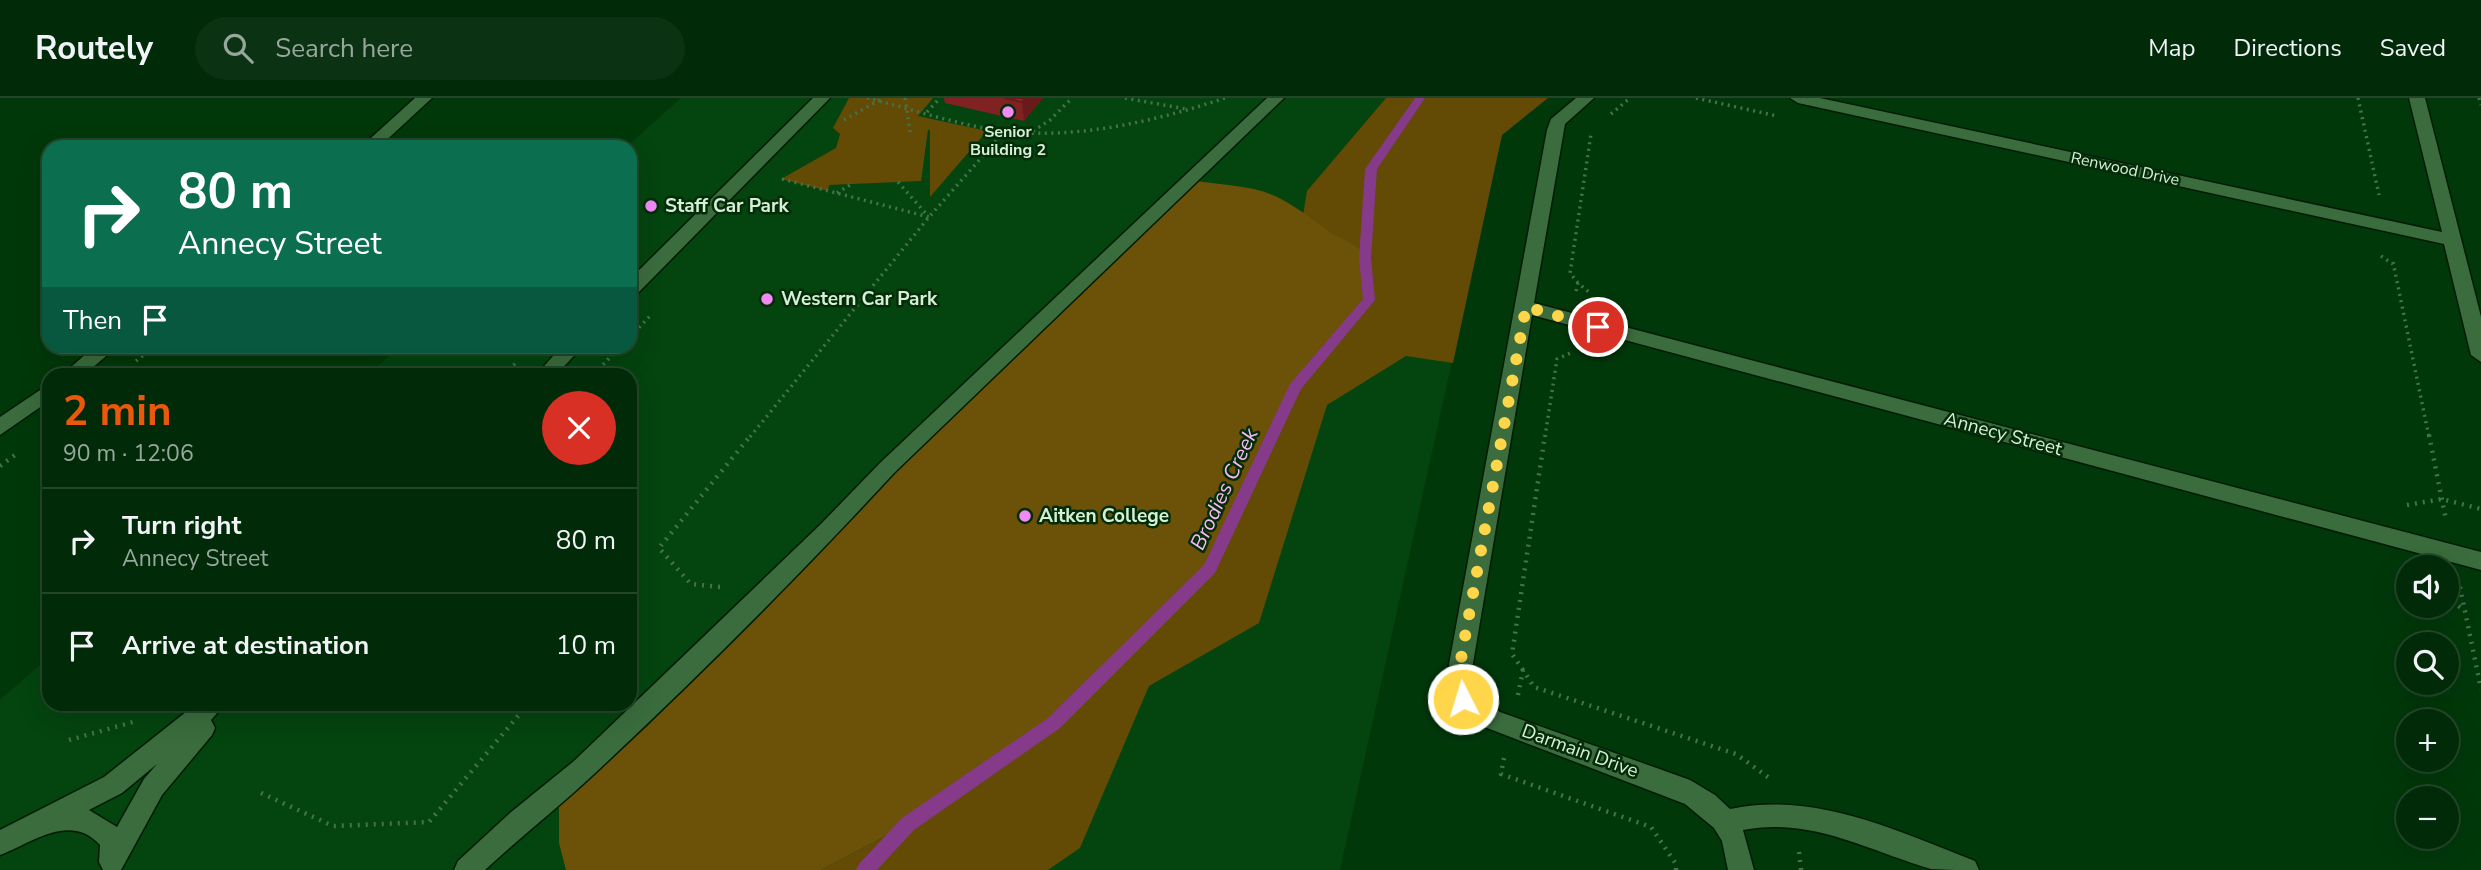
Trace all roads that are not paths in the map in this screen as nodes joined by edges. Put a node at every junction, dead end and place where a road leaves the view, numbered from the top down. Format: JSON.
{"nodes":[{"id":1,"x":424,"y":98,"type":"edge"},
{"id":2,"x":822,"y":98,"type":"edge"},
{"id":3,"x":1276,"y":98,"type":"edge"},
{"id":4,"x":1586,"y":98,"type":"edge"},
{"id":5,"x":1798,"y":98,"type":"edge"},
{"id":6,"x":2417,"y":98,"type":"edge"},
{"id":7,"x":377,"y":140,"type":"edge"},
{"id":8,"x":2452,"y":240,"type":"junction"},
{"id":9,"x":637,"y":283,"type":"edge"},
{"id":10,"x":1526,"y":307,"type":"junction"},
{"id":11,"x":98,"y":354,"type":"edge"},
{"id":12,"x":566,"y":354,"type":"edge"},
{"id":13,"x":2481,"y":355,"type":"edge"},
{"id":14,"x":80,"y":368,"type":"edge"},
{"id":15,"x":552,"y":368,"type":"edge"},
{"id":16,"x":42,"y":396,"type":"edge"},
{"id":17,"x":0,"y":428,"type":"edge"},
{"id":18,"x":2481,"y":561,"type":"edge"},
{"id":19,"x":205,"y":711,"type":"edge"},
{"id":20,"x":220,"y":711,"type":"edge"},
{"id":21,"x":1725,"y":822,"type":"junction"},
{"id":22,"x":28,"y":828,"type":"junction"},
{"id":23,"x":0,"y":843,"type":"edge"},
{"id":24,"x":112,"y":865,"type":"edge"},
{"id":25,"x":467,"y":870,"type":"edge"},
{"id":26,"x":1741,"y":870,"type":"edge"},
{"id":27,"x":1966,"y":870,"type":"edge"}],
"edges":[{"from":1,"to":7,"type":"street"},
{"from":2,"to":9,"type":"street"},
{"from":3,"to":25,"type":"street"},
{"from":4,"to":10,"type":"street","name":"Darmain Drive"},
{"from":5,"to":8,"type":"street","name":"Renwood Drive"},
{"from":6,"to":8,"type":"street"},
{"from":8,"to":13,"type":"street"},
{"from":10,"to":18,"type":"street","name":"Annecy Street"},
{"from":10,"to":21,"type":"street","name":"Darmain Drive"},
{"from":11,"to":14,"type":"street"},
{"from":12,"to":15,"type":"street"},
{"from":16,"to":17,"type":"street"},
{"from":19,"to":22,"type":"street"},
{"from":20,"to":24,"type":"street"},
{"from":21,"to":26,"type":"street","name":"Darmain Drive"},
{"from":21,"to":27,"type":"street"},
{"from":22,"to":23,"type":"street"},
{"from":22,"to":24,"type":"street"}]}
